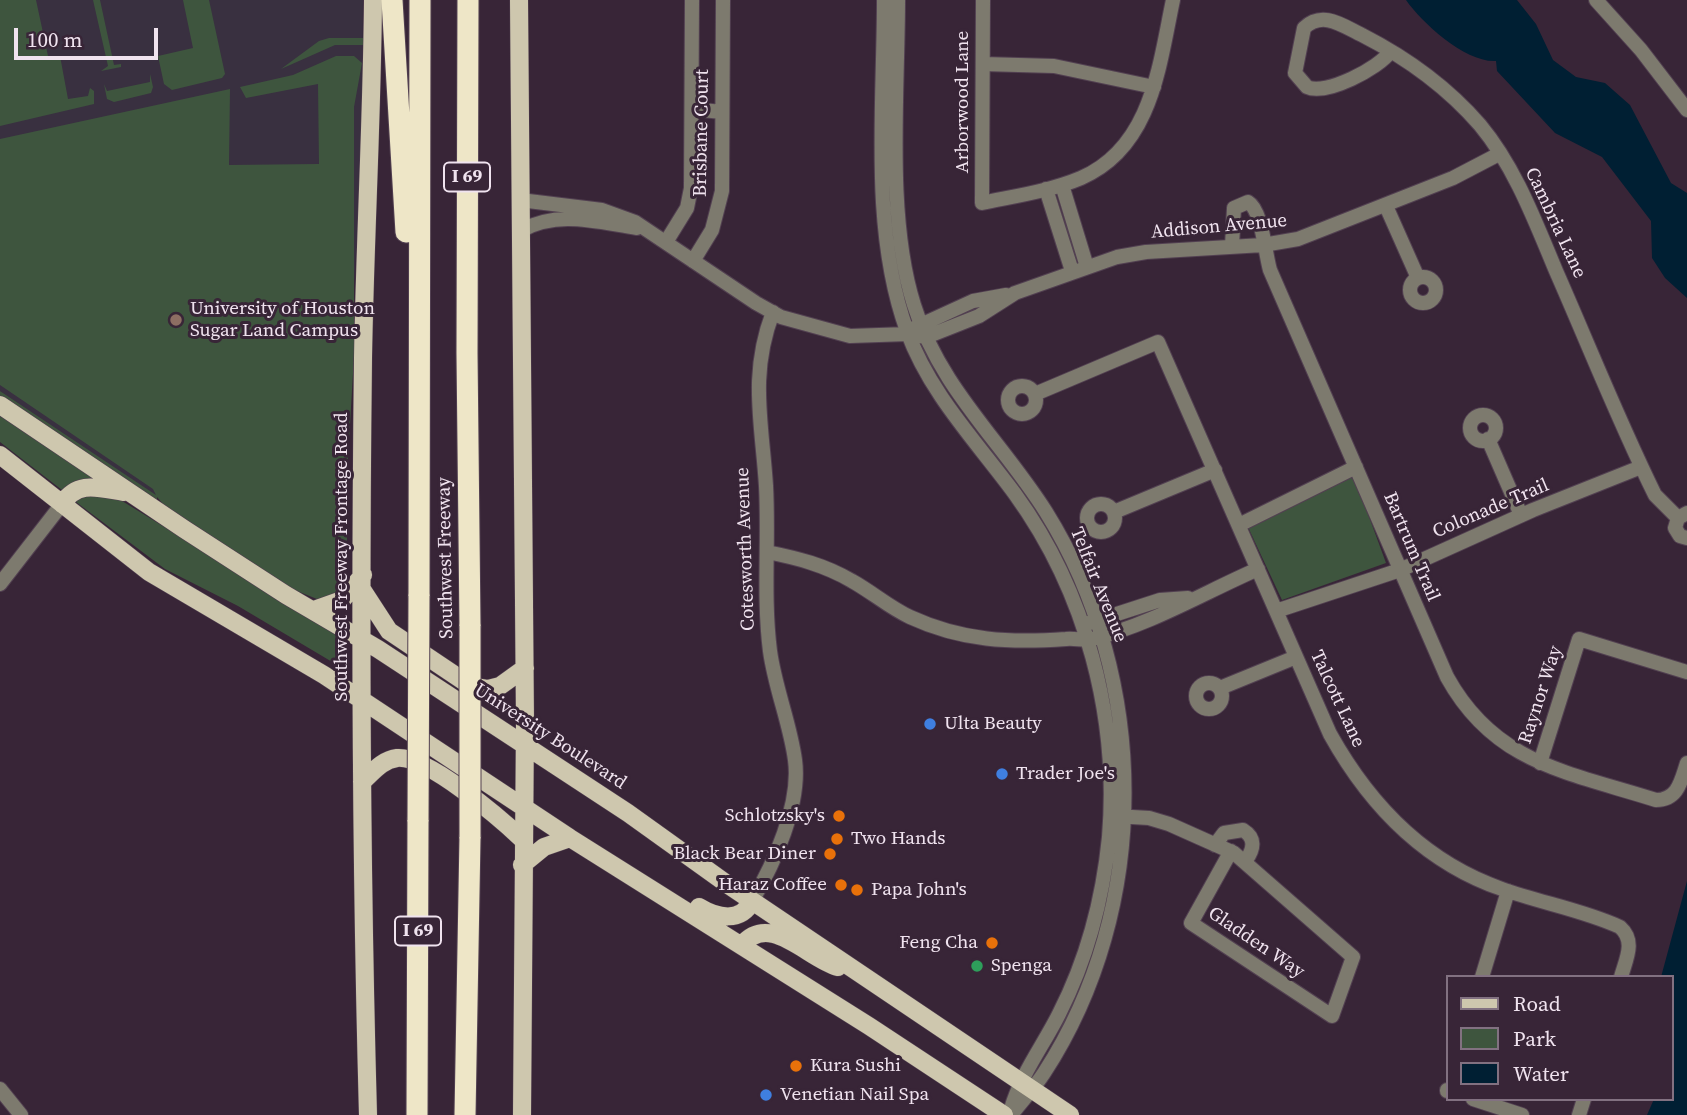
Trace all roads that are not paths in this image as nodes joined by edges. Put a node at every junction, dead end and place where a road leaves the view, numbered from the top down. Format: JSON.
{"nodes":[{"id":1,"x":373,"y":0,"type":"edge"},
{"id":2,"x":392,"y":0,"type":"edge"},
{"id":3,"x":421,"y":0,"type":"edge"},
{"id":4,"x":468,"y":0,"type":"edge"},
{"id":5,"x":519,"y":0,"type":"edge"},
{"id":6,"x":692,"y":0,"type":"edge"},
{"id":7,"x":723,"y":0,"type":"edge"},
{"id":8,"x":884,"y":0,"type":"edge"},
{"id":9,"x":898,"y":0,"type":"edge"},
{"id":10,"x":983,"y":0,"type":"edge"},
{"id":11,"x":1173,"y":0,"type":"edge"},
{"id":12,"x":1596,"y":0,"type":"edge"},
{"id":13,"x":1390,"y":52,"type":"junction"},
{"id":14,"x":983,"y":64,"type":"junction"},
{"id":15,"x":1154,"y":87,"type":"junction"},
{"id":16,"x":692,"y":109,"type":"junction"},
{"id":17,"x":1687,"y":110,"type":"edge"},
{"id":18,"x":722,"y":112,"type":"junction"},
{"id":19,"x":1499,"y":154,"type":"junction"},
{"id":20,"x":1062,"y":185,"type":"junction"},
{"id":21,"x":1046,"y":189,"type":"junction"},
{"id":22,"x":520,"y":200,"type":"junction"},
{"id":23,"x":1386,"y":206,"type":"junction"},
{"id":24,"x":645,"y":229,"type":"junction"},
{"id":25,"x":520,"y":231,"type":"junction"},
{"id":26,"x":666,"y":242,"type":"junction"},
{"id":27,"x":1263,"y":245,"type":"junction"},
{"id":28,"x":1233,"y":246,"type":"junction"},
{"id":29,"x":693,"y":261,"type":"junction"},
{"id":30,"x":1087,"y":267,"type":"junction"},
{"id":31,"x":1072,"y":271,"type":"junction"},
{"id":32,"x":420,"y":277,"type":"junction"},
{"id":33,"x":1418,"y":278,"type":"dead end"},
{"id":34,"x":1015,"y":293,"type":"junction"},
{"id":35,"x":773,"y":312,"type":"junction"},
{"id":36,"x":921,"y":323,"type":"junction"},
{"id":37,"x":908,"y":334,"type":"junction"},
{"id":38,"x":926,"y":338,"type":"junction"},
{"id":39,"x":1035,"y":394,"type":"dead end"},
{"id":40,"x":0,"y":405,"type":"edge"},
{"id":41,"x":1488,"y":439,"type":"dead end"},
{"id":42,"x":0,"y":456,"type":"edge"},
{"id":43,"x":1356,"y":467,"type":"junction"},
{"id":44,"x":1642,"y":467,"type":"junction"},
{"id":45,"x":1214,"y":470,"type":"junction"},
{"id":46,"x":131,"y":494,"type":"junction"},
{"id":47,"x":62,"y":504,"type":"junction"},
{"id":48,"x":1114,"y":512,"type":"dead end"},
{"id":49,"x":1521,"y":515,"type":"junction"},
{"id":50,"x":1682,"y":515,"type":"edge"},
{"id":51,"x":1239,"y":525,"type":"junction"},
{"id":52,"x":1687,"y":538,"type":"edge"},
{"id":53,"x":767,"y":552,"type":"junction"},
{"id":54,"x":1258,"y":569,"type":"junction"},
{"id":55,"x":1400,"y":570,"type":"junction"},
{"id":56,"x":363,"y":583,"type":"junction"},
{"id":57,"x":0,"y":584,"type":"edge"},
{"id":58,"x":1192,"y":598,"type":"junction"},
{"id":59,"x":314,"y":610,"type":"junction"},
{"id":60,"x":1276,"y":611,"type":"junction"},
{"id":61,"x":1090,"y":623,"type":"junction"},
{"id":62,"x":1095,"y":638,"type":"junction"},
{"id":63,"x":362,"y":639,"type":"junction"},
{"id":64,"x":1296,"y":657,"type":"junction"},
{"id":65,"x":525,"y":668,"type":"junction"},
{"id":66,"x":1687,"y":672,"type":"edge"},
{"id":67,"x":1220,"y":688,"type":"dead end"},
{"id":68,"x":362,"y":701,"type":"junction"},
{"id":69,"x":525,"y":745,"type":"junction"},
{"id":70,"x":1540,"y":763,"type":"junction"},
{"id":71,"x":1687,"y":763,"type":"edge"},
{"id":72,"x":362,"y":782,"type":"junction"},
{"id":73,"x":523,"y":807,"type":"junction"},
{"id":74,"x":1117,"y":816,"type":"junction"},
{"id":75,"x":570,"y":838,"type":"junction"},
{"id":76,"x":522,"y":839,"type":"junction"},
{"id":77,"x":1215,"y":845,"type":"junction"},
{"id":78,"x":1231,"y":851,"type":"junction"},
{"id":79,"x":1246,"y":860,"type":"junction"},
{"id":80,"x":522,"y":865,"type":"junction"},
{"id":81,"x":636,"y":879,"type":"junction"},
{"id":82,"x":1508,"y":891,"type":"junction"},
{"id":83,"x":752,"y":901,"type":"junction"},
{"id":84,"x":742,"y":945,"type":"junction"},
{"id":85,"x":862,"y":974,"type":"junction"},
{"id":86,"x":1483,"y":975,"type":"edge"},
{"id":87,"x":1622,"y":975,"type":"edge"},
{"id":88,"x":1025,"y":1085,"type":"junction"},
{"id":89,"x":0,"y":1089,"type":"edge"},
{"id":90,"x":1479,"y":1101,"type":"edge"},
{"id":91,"x":21,"y":1115,"type":"edge"},
{"id":92,"x":368,"y":1115,"type":"edge"},
{"id":93,"x":417,"y":1115,"type":"edge"},
{"id":94,"x":465,"y":1115,"type":"edge"},
{"id":95,"x":522,"y":1115,"type":"edge"},
{"id":96,"x":1008,"y":1115,"type":"edge"},
{"id":97,"x":1070,"y":1115,"type":"edge"},
{"id":98,"x":1522,"y":1115,"type":"edge"}],
"edges":[{"from":1,"to":56,"type":"main road","name":"Southwest Freeway Frontage Road"},
{"from":2,"to":32,"type":"highway"},
{"from":3,"to":32,"type":"highway","name":"Southwest Freeway","number":"I 69"},
{"from":4,"to":94,"type":"highway","name":"Southwest Freeway","number":"I 69","bridge":true},
{"from":5,"to":22,"type":"main road"},
{"from":6,"to":16,"type":"street","name":"Brisbane Court"},
{"from":7,"to":18,"type":"street","name":"Brisbane Court"},
{"from":8,"to":37,"type":"street","name":"Telfair Avenue"},
{"from":9,"to":36,"type":"street","name":"Telfair Avenue"},
{"from":10,"to":14,"type":"street","name":"Arborwood Lane"},
{"from":11,"to":15,"type":"street"},
{"from":12,"to":17,"type":"street"},
{"from":13,"to":13,"type":"street","name":"Cambria Lane"},
{"from":13,"to":19,"type":"street","name":"Cambria Lane"},
{"from":14,"to":15,"type":"street"},
{"from":14,"to":21,"type":"street","name":"Arborwood Lane"},
{"from":15,"to":20,"type":"street"},
{"from":16,"to":18,"type":"street"},
{"from":16,"to":26,"type":"street","name":"Brisbane Court"},
{"from":18,"to":29,"type":"street","name":"Brisbane Court"},
{"from":19,"to":23,"type":"street","name":"Addison Avenue"},
{"from":19,"to":44,"type":"street","name":"Cambria Lane"},
{"from":20,"to":21,"type":"street"},
{"from":20,"to":30,"type":"street"},
{"from":21,"to":31,"type":"street"},
{"from":22,"to":24,"type":"street"},
{"from":22,"to":25,"type":"main road"},
{"from":23,"to":27,"type":"street","name":"Addison Avenue"},
{"from":23,"to":33,"type":"street"},
{"from":24,"to":25,"type":"street"},
{"from":24,"to":26,"type":"street"},
{"from":25,"to":65,"type":"main road"},
{"from":26,"to":29,"type":"street"},
{"from":27,"to":28,"type":"street","name":"Addison Avenue"},
{"from":27,"to":28,"type":"street","name":"Bartrum Trail"},
{"from":27,"to":43,"type":"street","name":"Bartrum Trail"},
{"from":28,"to":30,"type":"street","name":"Addison Avenue"},
{"from":29,"to":35,"type":"street"},
{"from":30,"to":31,"type":"street","name":"Addison Avenue"},
{"from":31,"to":34,"type":"street","name":"Addison Avenue"},
{"from":32,"to":93,"type":"highway","name":"Southwest Freeway","number":"I 69","bridge":true},
{"from":34,"to":36,"type":"street","name":"Addison Avenue"},
{"from":34,"to":38,"type":"street","name":"Addison Avenue"},
{"from":35,"to":37,"type":"street"},
{"from":35,"to":53,"type":"street","name":"Cotesworth Avenue"},
{"from":36,"to":37,"type":"street","name":"Addison Avenue"},
{"from":36,"to":38,"type":"street","name":"Telfair Avenue"},
{"from":37,"to":38,"type":"street"},
{"from":37,"to":61,"type":"street","name":"Telfair Avenue"},
{"from":38,"to":61,"type":"street","name":"Telfair Avenue"},
{"from":39,"to":45,"type":"street","name":"Talcott Lane"},
{"from":40,"to":46,"type":"main road","name":"University Boulevard"},
{"from":41,"to":49,"type":"street"},
{"from":42,"to":47,"type":"main road"},
{"from":43,"to":51,"type":"street"},
{"from":43,"to":55,"type":"street","name":"Bartrum Trail"},
{"from":44,"to":49,"type":"street","name":"Colonade Trail"},
{"from":44,"to":50,"type":"street","name":"Cambria Lane"},
{"from":45,"to":48,"type":"street"},
{"from":45,"to":51,"type":"street","name":"Talcott Lane"},
{"from":46,"to":47,"type":"main road"},
{"from":46,"to":59,"type":"main road","name":"University Boulevard"},
{"from":47,"to":57,"type":"street"},
{"from":47,"to":68,"type":"main road"},
{"from":49,"to":55,"type":"street","name":"Colonade Trail"},
{"from":50,"to":52,"type":"street","name":"Cambria Lane"},
{"from":51,"to":54,"type":"street","name":"Talcott Lane"},
{"from":53,"to":62,"type":"street"},
{"from":53,"to":83,"type":"street","name":"Cotesworth Avenue"},
{"from":54,"to":58,"type":"street"},
{"from":54,"to":60,"type":"street","name":"Talcott Lane"},
{"from":55,"to":60,"type":"street","name":"Colonade Trail"},
{"from":55,"to":70,"type":"street","name":"Bartrum Trail"},
{"from":56,"to":59,"type":"main road"},
{"from":56,"to":63,"type":"main road","name":"Southwest Freeway Frontage Road"},
{"from":56,"to":65,"type":"main road"},
{"from":58,"to":61,"type":"street"},
{"from":58,"to":62,"type":"street"},
{"from":59,"to":63,"type":"main road","name":"University Boulevard"},
{"from":60,"to":64,"type":"street","name":"Talcott Lane"},
{"from":61,"to":62,"type":"street","name":"Telfair Avenue"},
{"from":62,"to":74,"type":"street","name":"Telfair Avenue"},
{"from":63,"to":68,"type":"main road","name":"Southwest Freeway Frontage Road"},
{"from":63,"to":69,"type":"main road","name":"University Boulevard"},
{"from":64,"to":67,"type":"street"},
{"from":64,"to":82,"type":"street","name":"Talcott Lane"},
{"from":65,"to":69,"type":"main road"},
{"from":66,"to":70,"type":"street","name":"Raynor Way"},
{"from":68,"to":72,"type":"main road","name":"Southwest Freeway Frontage Road"},
{"from":68,"to":73,"type":"main road"},
{"from":69,"to":73,"type":"main road"},
{"from":69,"to":83,"type":"main road","name":"University Boulevard"},
{"from":70,"to":71,"type":"street","name":"Bartrum Trail"},
{"from":72,"to":76,"type":"main road"},
{"from":72,"to":92,"type":"main road","name":"Southwest Freeway Frontage Road"},
{"from":73,"to":75,"type":"main road"},
{"from":73,"to":76,"type":"main road"},
{"from":74,"to":77,"type":"street"},
{"from":74,"to":88,"type":"street","name":"Telfair Avenue"},
{"from":75,"to":80,"type":"main road"},
{"from":75,"to":81,"type":"main road"},
{"from":76,"to":80,"type":"main road"},
{"from":77,"to":78,"type":"street"},
{"from":77,"to":79,"type":"street"},
{"from":78,"to":79,"type":"street"},
{"from":78,"to":79,"type":"street","name":"Gladden Way"},
{"from":80,"to":95,"type":"main road"},
{"from":81,"to":83,"type":"main road"},
{"from":81,"to":84,"type":"main road"},
{"from":82,"to":86,"type":"street"},
{"from":82,"to":87,"type":"street","name":"Talcott Lane"},
{"from":83,"to":85,"type":"main road","name":"University Boulevard"},
{"from":84,"to":85,"type":"main road"},
{"from":84,"to":96,"type":"main road"},
{"from":85,"to":88,"type":"main road","name":"University Boulevard"},
{"from":88,"to":96,"type":"street","name":"Telfair Avenue"},
{"from":88,"to":97,"type":"main road","name":"University Boulevard"},
{"from":89,"to":91,"type":"street"},
{"from":90,"to":98,"type":"street"}]}
